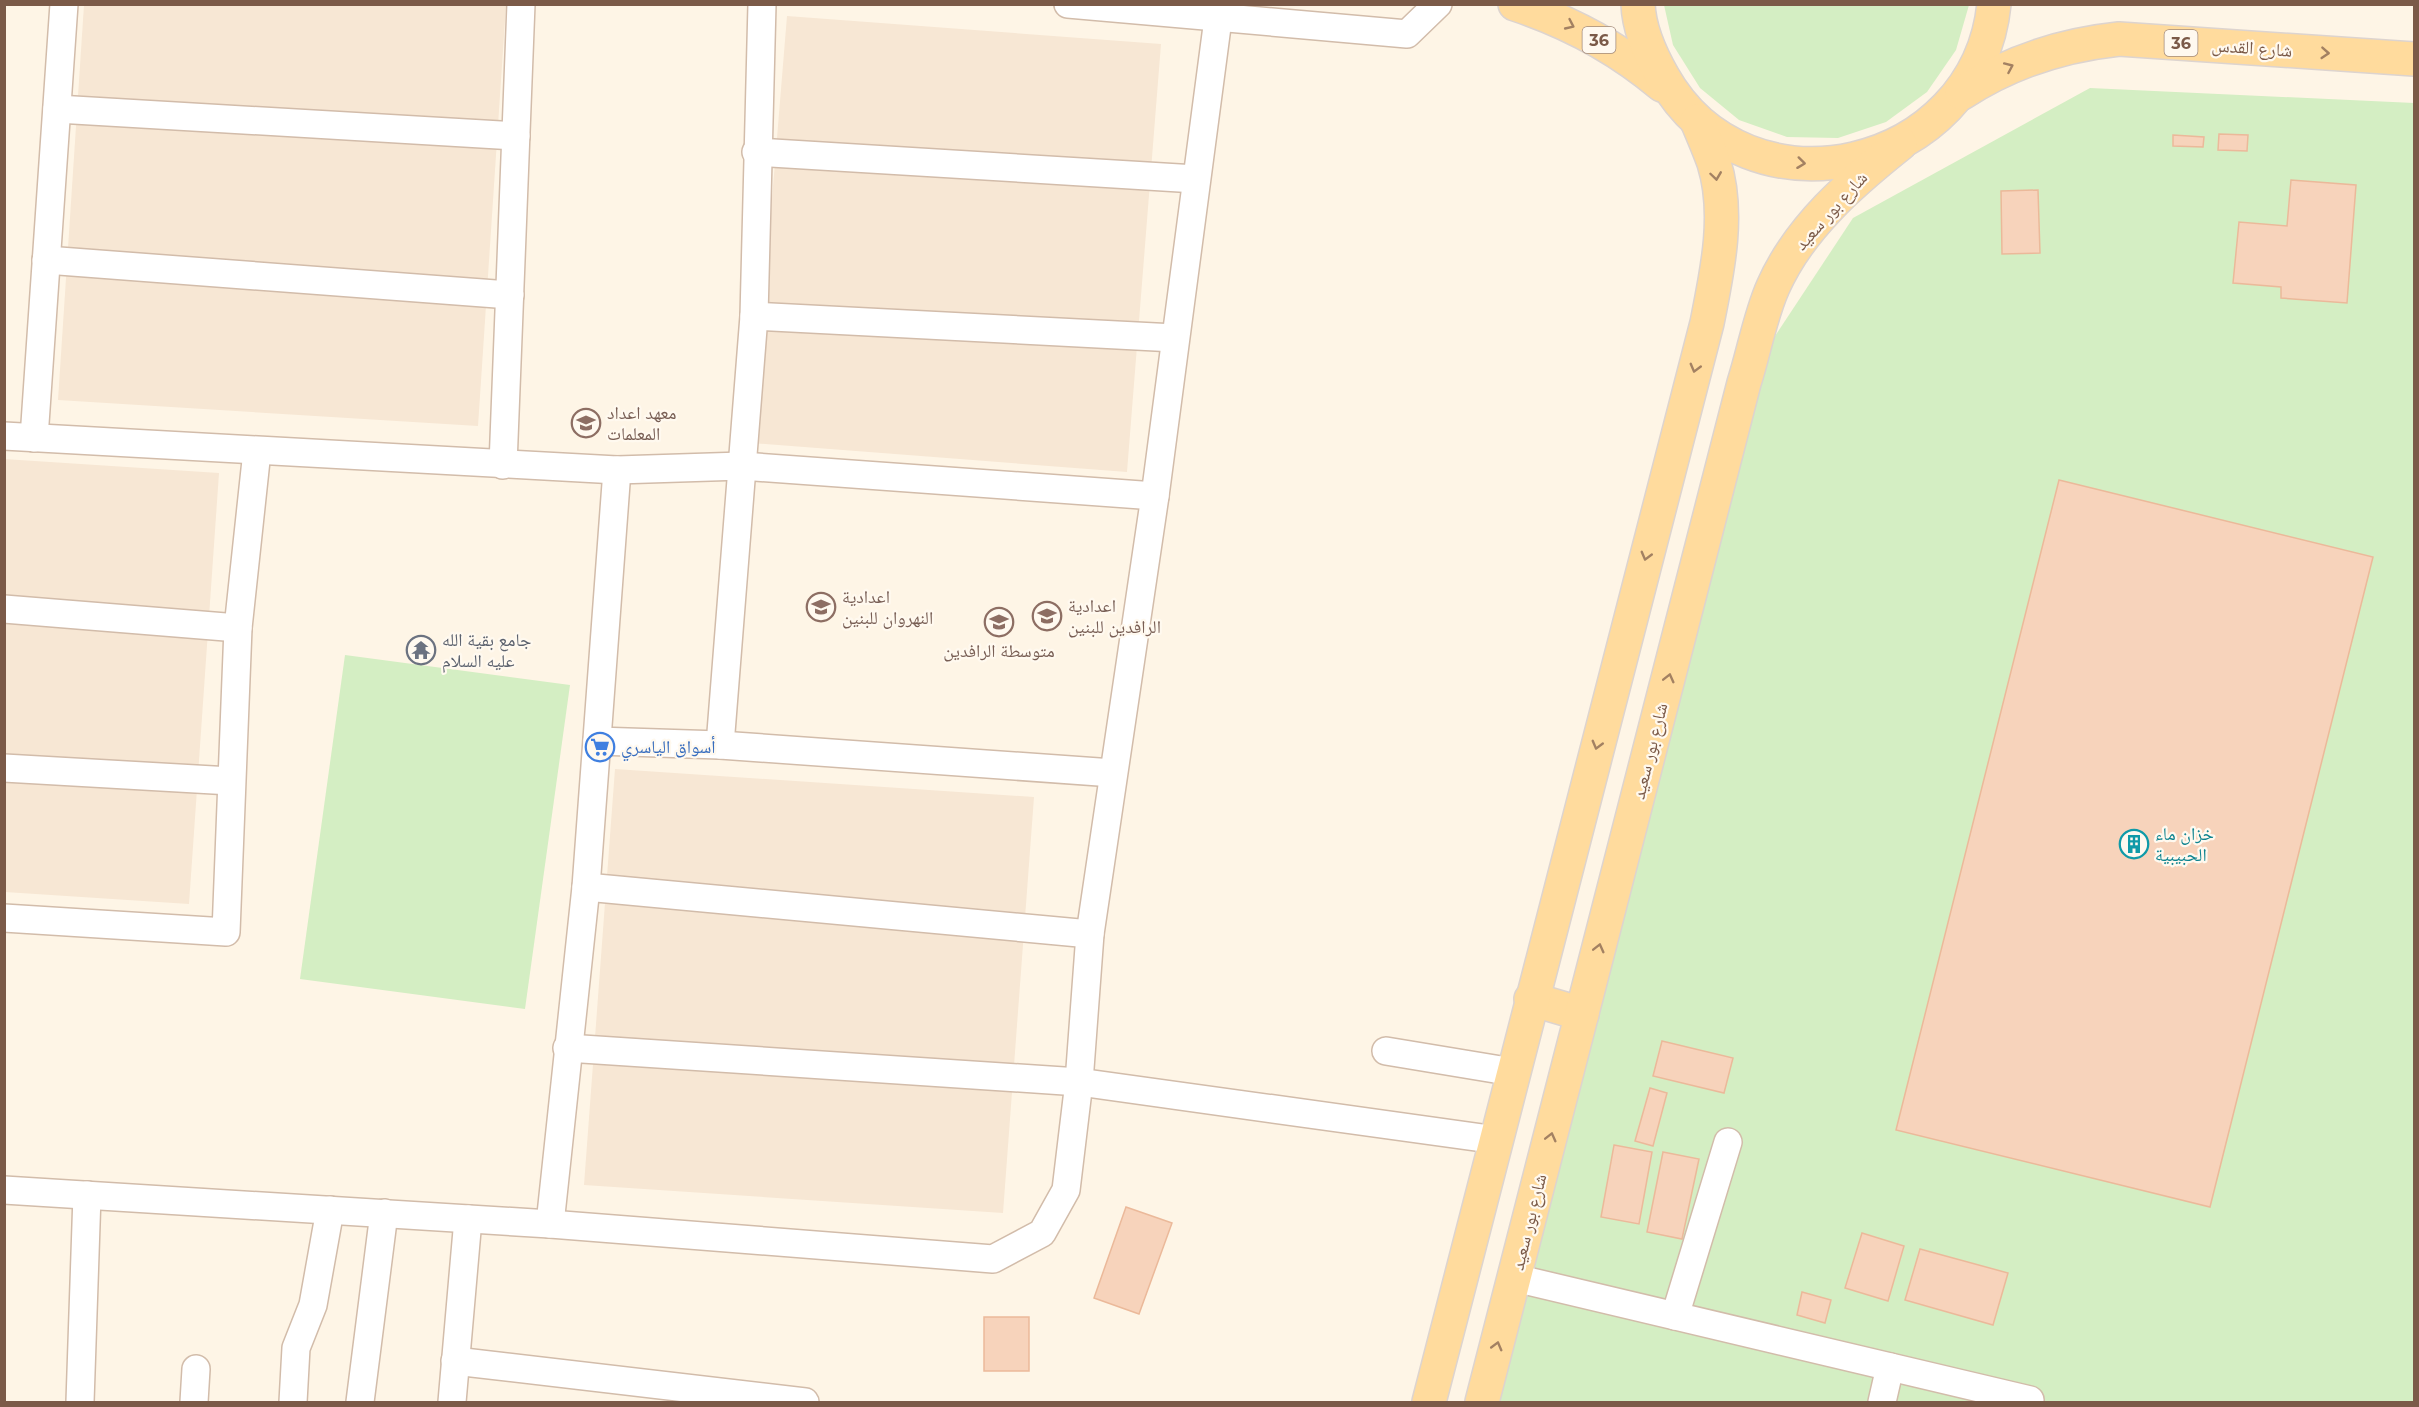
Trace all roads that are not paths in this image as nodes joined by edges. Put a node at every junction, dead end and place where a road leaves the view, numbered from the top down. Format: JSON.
{"nodes":[{"id":1,"x":64,"y":4,"type":"edge"},
{"id":2,"x":521,"y":4,"type":"edge"},
{"id":3,"x":762,"y":4,"type":"edge"},
{"id":4,"x":1068,"y":4,"type":"edge"},
{"id":5,"x":1438,"y":4,"type":"edge"},
{"id":6,"x":1515,"y":4,"type":"edge"},
{"id":7,"x":1638,"y":4,"type":"edge"},
{"id":8,"x":1994,"y":4,"type":"edge"},
{"id":9,"x":1218,"y":19,"type":"junction"},
{"id":10,"x":2415,"y":59,"type":"edge"},
{"id":11,"x":1672,"y":93,"type":"junction"},
{"id":12,"x":1958,"y":96,"type":"junction"},
{"id":13,"x":57,"y":109,"type":"junction"},
{"id":14,"x":1697,"y":121,"type":"junction"},
{"id":15,"x":516,"y":136,"type":"junction"},
{"id":16,"x":1900,"y":144,"type":"junction"},
{"id":17,"x":756,"y":152,"type":"junction"},
{"id":18,"x":1196,"y":179,"type":"junction"},
{"id":19,"x":46,"y":260,"type":"junction"},
{"id":20,"x":510,"y":296,"type":"junction"},
{"id":21,"x":754,"y":316,"type":"junction"},
{"id":22,"x":1174,"y":338,"type":"junction"},
{"id":23,"x":4,"y":436,"type":"edge"},
{"id":24,"x":34,"y":438,"type":"junction"},
{"id":25,"x":257,"y":451,"type":"junction"},
{"id":26,"x":504,"y":465,"type":"junction"},
{"id":27,"x":742,"y":466,"type":"junction"},
{"id":28,"x":617,"y":470,"type":"junction"},
{"id":29,"x":1155,"y":496,"type":"junction"},
{"id":30,"x":4,"y":609,"type":"edge"},
{"id":31,"x":238,"y":628,"type":"junction"},
{"id":32,"x":597,"y":741,"type":"junction"},
{"id":33,"x":720,"y":745,"type":"junction"},
{"id":34,"x":4,"y":768,"type":"edge"},
{"id":35,"x":1113,"y":773,"type":"junction"},
{"id":36,"x":231,"y":781,"type":"junction"},
{"id":37,"x":586,"y":887,"type":"junction"},
{"id":38,"x":4,"y":918,"type":"edge"},
{"id":39,"x":1090,"y":934,"type":"junction"},
{"id":40,"x":1531,"y":999,"type":"junction"},
{"id":41,"x":1582,"y":1014,"type":"junction"},
{"id":42,"x":567,"y":1048,"type":"junction"},
{"id":43,"x":1386,"y":1051,"type":"dead end"},
{"id":44,"x":1513,"y":1072,"type":"junction"},
{"id":45,"x":1079,"y":1082,"type":"junction"},
{"id":46,"x":1497,"y":1140,"type":"junction"},
{"id":47,"x":1728,"y":1142,"type":"dead end"},
{"id":48,"x":4,"y":1190,"type":"edge"},
{"id":49,"x":87,"y":1195,"type":"junction"},
{"id":50,"x":330,"y":1210,"type":"junction"},
{"id":51,"x":384,"y":1213,"type":"junction"},
{"id":52,"x":468,"y":1219,"type":"junction"},
{"id":53,"x":550,"y":1224,"type":"junction"},
{"id":54,"x":1515,"y":1278,"type":"junction"},
{"id":55,"x":1675,"y":1316,"type":"junction"},
{"id":56,"x":455,"y":1361,"type":"junction"},
{"id":57,"x":1890,"y":1367,"type":"junction"},
{"id":58,"x":196,"y":1369,"type":"dead end"},
{"id":59,"x":2030,"y":1400,"type":"dead end"},
{"id":60,"x":80,"y":1402,"type":"edge"},
{"id":61,"x":194,"y":1402,"type":"edge"},
{"id":62,"x":293,"y":1402,"type":"edge"},
{"id":63,"x":360,"y":1402,"type":"edge"},
{"id":64,"x":452,"y":1402,"type":"edge"},
{"id":65,"x":805,"y":1402,"type":"edge"},
{"id":66,"x":1429,"y":1402,"type":"edge"},
{"id":67,"x":1482,"y":1402,"type":"edge"},
{"id":68,"x":1882,"y":1402,"type":"edge"}],
"edges":[{"from":1,"to":13,"type":"street"},
{"from":2,"to":15,"type":"street"},
{"from":3,"to":17,"type":"street"},
{"from":4,"to":9,"type":"street"},
{"from":5,"to":9,"type":"street"},
{"from":6,"to":11,"type":"main road","number":"36","one_way":true},
{"from":7,"to":11,"type":"main road"},
{"from":8,"to":12,"type":"main road"},
{"from":9,"to":18,"type":"street"},
{"from":12,"to":10,"type":"main road","name":"شارع القدس","number":"36","one_way":true},
{"from":11,"to":14,"type":"main road"},
{"from":12,"to":16,"type":"main road"},
{"from":13,"to":15,"type":"street"},
{"from":13,"to":19,"type":"street"},
{"from":14,"to":16,"type":"main road","one_way":true},
{"from":14,"to":40,"type":"main road","one_way":true},
{"from":15,"to":20,"type":"street"},
{"from":41,"to":16,"type":"main road","name":"شارع بور سعيد","one_way":true},
{"from":17,"to":18,"type":"street"},
{"from":17,"to":21,"type":"street"},
{"from":18,"to":22,"type":"street"},
{"from":19,"to":20,"type":"street"},
{"from":19,"to":24,"type":"street"},
{"from":20,"to":26,"type":"street"},
{"from":21,"to":22,"type":"street"},
{"from":21,"to":27,"type":"street"},
{"from":22,"to":29,"type":"street"},
{"from":23,"to":24,"type":"street"},
{"from":24,"to":25,"type":"street"},
{"from":25,"to":26,"type":"street"},
{"from":25,"to":31,"type":"street"},
{"from":26,"to":28,"type":"street"},
{"from":27,"to":28,"type":"street"},
{"from":27,"to":29,"type":"street"},
{"from":27,"to":33,"type":"street"},
{"from":28,"to":32,"type":"street"},
{"from":29,"to":35,"type":"street"},
{"from":30,"to":31,"type":"street"},
{"from":31,"to":36,"type":"street"},
{"from":32,"to":33,"type":"street"},
{"from":32,"to":37,"type":"street"},
{"from":33,"to":35,"type":"street"},
{"from":34,"to":36,"type":"street"},
{"from":35,"to":39,"type":"street"},
{"from":36,"to":38,"type":"street"},
{"from":37,"to":39,"type":"street"},
{"from":37,"to":42,"type":"street"},
{"from":39,"to":45,"type":"street"},
{"from":40,"to":41,"type":"main road"},
{"from":40,"to":44,"type":"main road"},
{"from":54,"to":41,"type":"main road","name":"شارع بور سعيد","one_way":true},
{"from":42,"to":45,"type":"street"},
{"from":42,"to":53,"type":"street"},
{"from":43,"to":44,"type":"street"},
{"from":44,"to":46,"type":"main road"},
{"from":45,"to":46,"type":"street"},
{"from":45,"to":53,"type":"street"},
{"from":46,"to":66,"type":"main road"},
{"from":47,"to":55,"type":"street"},
{"from":48,"to":49,"type":"street"},
{"from":49,"to":50,"type":"street"},
{"from":49,"to":60,"type":"street"},
{"from":50,"to":51,"type":"street"},
{"from":50,"to":62,"type":"street"},
{"from":51,"to":52,"type":"street"},
{"from":51,"to":63,"type":"street"},
{"from":52,"to":53,"type":"street"},
{"from":52,"to":56,"type":"street"},
{"from":54,"to":55,"type":"street"},
{"from":67,"to":54,"type":"main road","name":"شارع بور سعيد","one_way":true},
{"from":55,"to":57,"type":"street"},
{"from":56,"to":64,"type":"street"},
{"from":56,"to":65,"type":"street"},
{"from":57,"to":59,"type":"street"},
{"from":57,"to":68,"type":"street"},
{"from":58,"to":61,"type":"street"}]}
